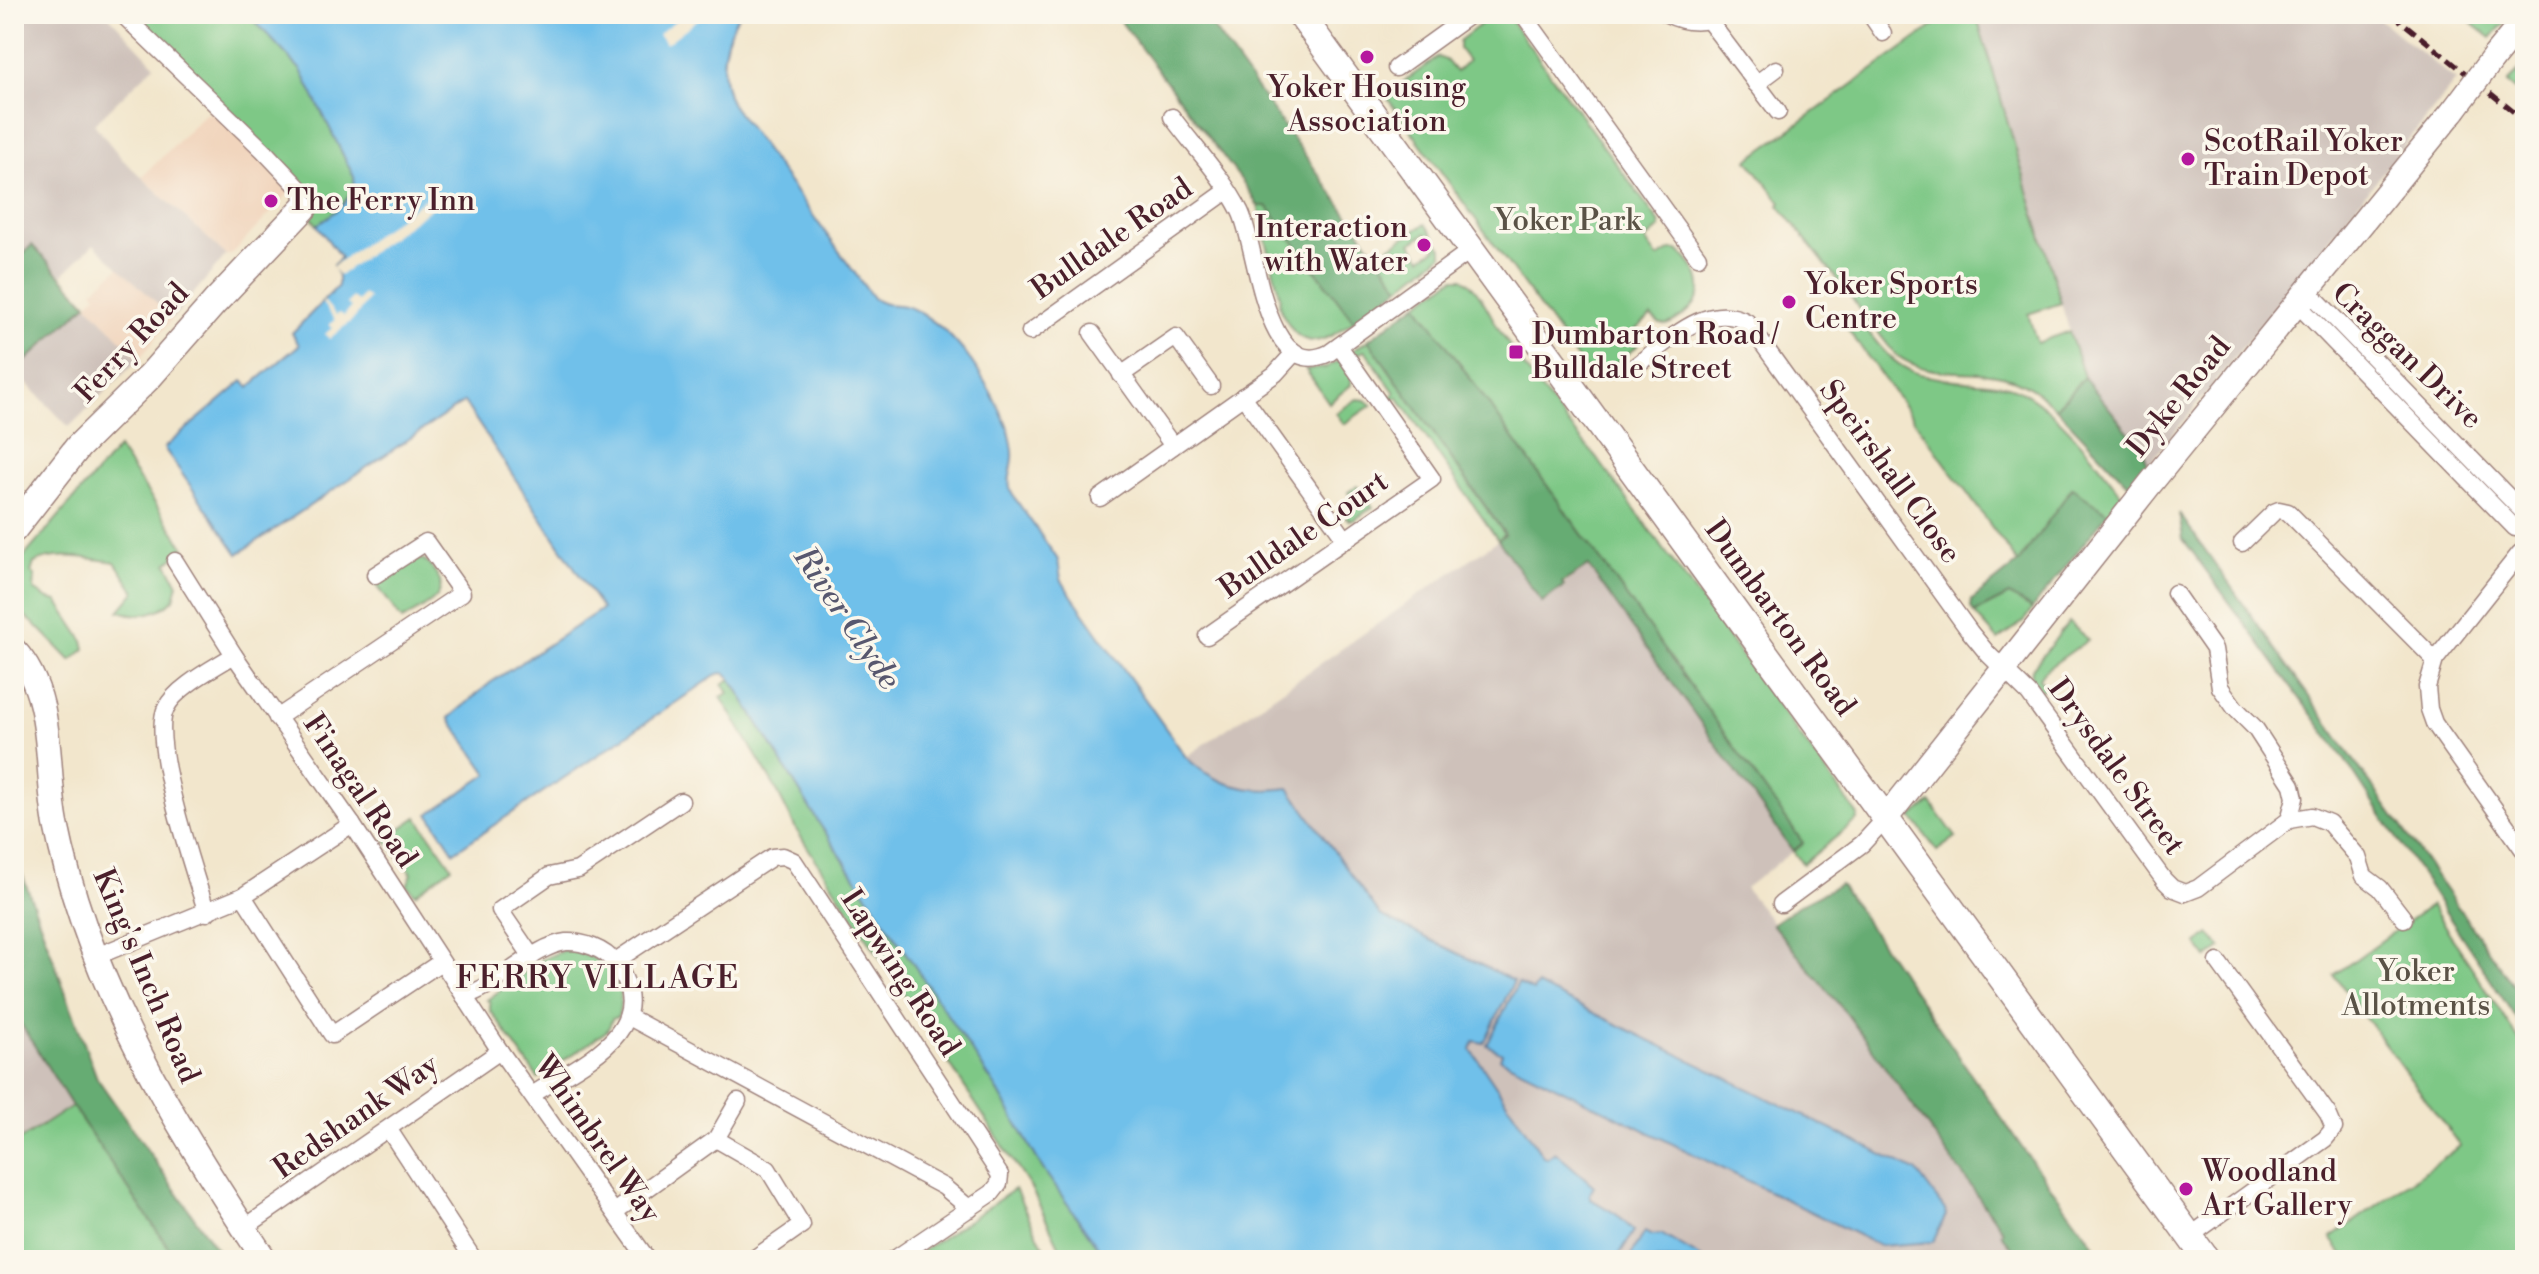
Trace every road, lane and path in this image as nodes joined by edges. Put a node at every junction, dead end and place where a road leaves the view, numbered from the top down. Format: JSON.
{"nodes":[{"id":1,"x":122,"y":14,"type":"edge"},
{"id":2,"x":1300,"y":14,"type":"edge"},
{"id":3,"x":1471,"y":14,"type":"edge"},
{"id":4,"x":1523,"y":14,"type":"edge"},
{"id":5,"x":1667,"y":14,"type":"edge"},
{"id":6,"x":1870,"y":14,"type":"edge"},
{"id":7,"x":1717,"y":17,"type":"edge"},
{"id":8,"x":2525,"y":19,"type":"edge"},
{"id":9,"x":1883,"y":33,"type":"dead end"},
{"id":10,"x":1396,"y":68,"type":"dead end"},
{"id":11,"x":1776,"y":69,"type":"dead end"},
{"id":12,"x":1756,"y":84,"type":"junction"},
{"id":13,"x":1778,"y":112,"type":"dead end"},
{"id":14,"x":1172,"y":117,"type":"dead end"},
{"id":15,"x":1227,"y":191,"type":"junction"},
{"id":16,"x":304,"y":208,"type":"joint"},
{"id":17,"x":1471,"y":250,"type":"junction"},
{"id":18,"x":1698,"y":257,"type":"dead end"},
{"id":19,"x":2300,"y":298,"type":"junction"},
{"id":20,"x":1030,"y":332,"type":"dead end"},
{"id":21,"x":1092,"y":333,"type":"dead end"},
{"id":22,"x":1339,"y":346,"type":"junction"},
{"id":23,"x":1295,"y":352,"type":"junction"},
{"id":24,"x":1634,"y":367,"type":"dead end"},
{"id":25,"x":1121,"y":375,"type":"junction"},
{"id":26,"x":1211,"y":386,"type":"dead end"},
{"id":27,"x":1243,"y":396,"type":"junction"},
{"id":28,"x":1173,"y":446,"type":"junction"},
{"id":29,"x":1100,"y":498,"type":"dead end"},
{"id":30,"x":2522,"y":520,"type":"edge"},
{"id":31,"x":14,"y":529,"type":"edge"},
{"id":32,"x":1346,"y":540,"type":"junction"},
{"id":33,"x":2242,"y":543,"type":"dead end"},
{"id":34,"x":2523,"y":555,"type":"edge"},
{"id":35,"x":175,"y":561,"type":"dead end"},
{"id":36,"x":375,"y":575,"type":"dead end"},
{"id":37,"x":2175,"y":593,"type":"dead end"},
{"id":38,"x":1207,"y":636,"type":"dead end"},
{"id":39,"x":14,"y":650,"type":"edge"},
{"id":40,"x":234,"y":655,"type":"junction"},
{"id":41,"x":2435,"y":660,"type":"junction"},
{"id":42,"x":2003,"y":669,"type":"junction"},
{"id":43,"x":277,"y":718,"type":"junction"},
{"id":44,"x":681,"y":801,"type":"dead end"},
{"id":45,"x":1886,"y":818,"type":"junction"},
{"id":46,"x":2289,"y":820,"type":"junction"},
{"id":47,"x":352,"y":824,"type":"junction"},
{"id":48,"x":2525,"y":852,"type":"edge"},
{"id":49,"x":243,"y":896,"type":"junction"},
{"id":50,"x":1781,"y":904,"type":"dead end"},
{"id":51,"x":207,"y":913,"type":"junction"},
{"id":52,"x":2404,"y":919,"type":"dead end"},
{"id":53,"x":97,"y":956,"type":"junction"},
{"id":54,"x":532,"y":957,"type":"junction"},
{"id":55,"x":441,"y":962,"type":"junction"},
{"id":56,"x":614,"y":962,"type":"junction"},
{"id":57,"x":2218,"y":962,"type":"dead end"},
{"id":58,"x":464,"y":996,"type":"junction"},
{"id":59,"x":629,"y":1017,"type":"junction"},
{"id":60,"x":500,"y":1051,"type":"junction"},
{"id":61,"x":532,"y":1095,"type":"junction"},
{"id":62,"x":738,"y":1101,"type":"dead end"},
{"id":63,"x":389,"y":1130,"type":"junction"},
{"id":64,"x":716,"y":1139,"type":"junction"},
{"id":65,"x":970,"y":1209,"type":"junction"},
{"id":66,"x":616,"y":1211,"type":"junction"},
{"id":67,"x":244,"y":1228,"type":"junction"},
{"id":68,"x":2190,"y":1236,"type":"junction"},
{"id":69,"x":265,"y":1260,"type":"edge"},
{"id":70,"x":474,"y":1260,"type":"edge"},
{"id":71,"x":648,"y":1260,"type":"edge"},
{"id":72,"x":752,"y":1260,"type":"edge"},
{"id":73,"x":893,"y":1260,"type":"edge"},
{"id":74,"x":2207,"y":1260,"type":"edge"}],
"edges":[{"from":1,"to":16,"type":"street"},
{"from":2,"to":17,"type":"main road","name":"Dumbarton Road"},
{"from":3,"to":10,"type":"street"},
{"from":4,"to":18,"type":"street"},
{"from":5,"to":7,"type":"street"},
{"from":6,"to":9,"type":"street"},
{"from":7,"to":12,"type":"street"},
{"from":8,"to":19,"type":"street","name":"Dyke Road","bridge":true},
{"from":11,"to":12,"type":"street"},
{"from":12,"to":13,"type":"street"},
{"from":14,"to":15,"type":"street"},
{"from":15,"to":20,"type":"street","name":"Bulldale Road"},
{"from":15,"to":23,"type":"street"},
{"from":16,"to":31,"type":"main road","name":"Ferry Road"},
{"from":17,"to":22,"type":"street"},
{"from":17,"to":45,"type":"main road","name":"Dumbarton Road"},
{"from":19,"to":30,"type":"street","name":"Craggan Drive"},
{"from":19,"to":42,"type":"street","name":"Dyke Road"},
{"from":21,"to":25,"type":"street"},
{"from":22,"to":23,"type":"street"},
{"from":22,"to":32,"type":"street","name":"Bulldale Court"},
{"from":23,"to":27,"type":"street"},
{"from":24,"to":42,"type":"street","name":"Speirshall Close"},
{"from":25,"to":26,"type":"street"},
{"from":25,"to":28,"type":"street"},
{"from":27,"to":28,"type":"street"},
{"from":27,"to":32,"type":"street"},
{"from":28,"to":29,"type":"street"},
{"from":30,"to":34,"type":"street"},
{"from":32,"to":38,"type":"street","name":"Bulldale Court"},
{"from":33,"to":41,"type":"street"},
{"from":34,"to":41,"type":"street"},
{"from":35,"to":40,"type":"street","name":"Finagal Road"},
{"from":36,"to":43,"type":"street"},
{"from":37,"to":46,"type":"street"},
{"from":39,"to":53,"type":"street","name":"King's Inch Road"},
{"from":40,"to":43,"type":"street","name":"Finagal Road"},
{"from":40,"to":51,"type":"street"},
{"from":41,"to":48,"type":"street"},
{"from":42,"to":45,"type":"street","name":"Dyke Road"},
{"from":42,"to":46,"type":"street","name":"Drysdale Street"},
{"from":43,"to":47,"type":"street","name":"Finagal Road"},
{"from":44,"to":54,"type":"street"},
{"from":45,"to":50,"type":"street"},
{"from":45,"to":68,"type":"main road","name":"Dumbarton Road"},
{"from":46,"to":52,"type":"street"},
{"from":47,"to":49,"type":"street"},
{"from":47,"to":55,"type":"street","name":"Finagal Road"},
{"from":49,"to":51,"type":"street"},
{"from":49,"to":55,"type":"street"},
{"from":51,"to":53,"type":"street"},
{"from":53,"to":67,"type":"street","name":"King's Inch Road"},
{"from":54,"to":56,"type":"street"},
{"from":54,"to":58,"type":"street"},
{"from":55,"to":58,"type":"street","name":"Finagal Road"},
{"from":56,"to":59,"type":"street"},
{"from":56,"to":65,"type":"street","name":"Lapwing Road"},
{"from":57,"to":68,"type":"street"},
{"from":58,"to":60,"type":"street","name":"Finagal Road"},
{"from":59,"to":61,"type":"street"},
{"from":59,"to":65,"type":"street"},
{"from":60,"to":61,"type":"street","name":"Whimbrel Way"},
{"from":60,"to":63,"type":"street","name":"Redshank Way"},
{"from":61,"to":66,"type":"street","name":"Whimbrel Way"},
{"from":62,"to":64,"type":"street"},
{"from":63,"to":67,"type":"street","name":"Redshank Way"},
{"from":63,"to":70,"type":"street"},
{"from":64,"to":66,"type":"street"},
{"from":64,"to":72,"type":"street"},
{"from":65,"to":73,"type":"street","name":"Lapwing Road"},
{"from":66,"to":71,"type":"street","name":"Whimbrel Way"},
{"from":67,"to":69,"type":"street","name":"King's Inch Road"},
{"from":68,"to":74,"type":"main road","name":"Dumbarton Road"}]}
